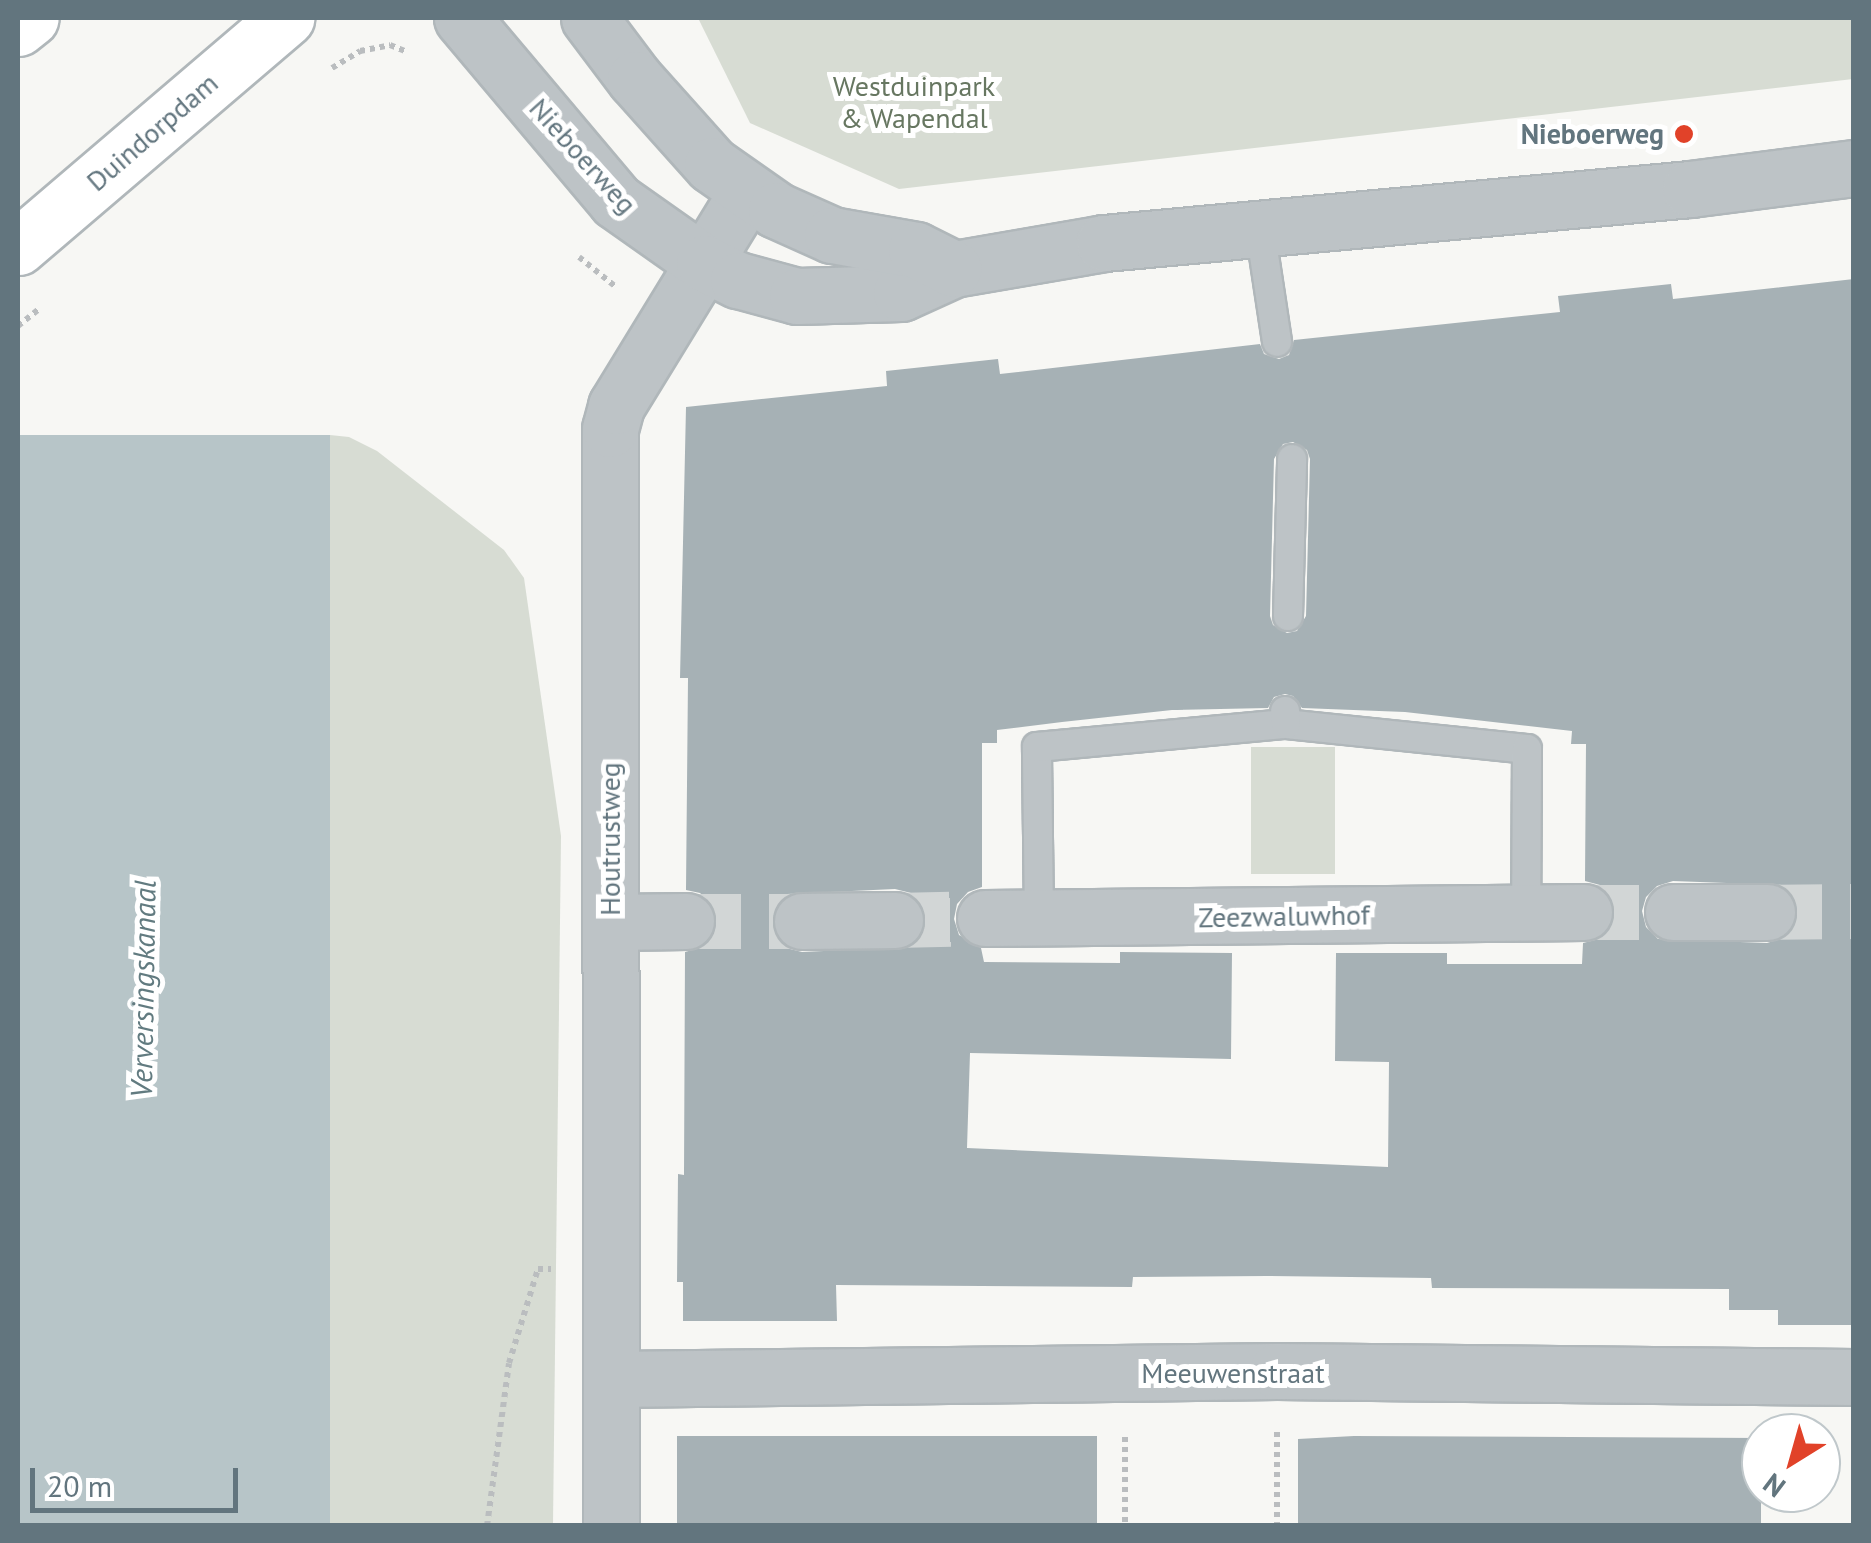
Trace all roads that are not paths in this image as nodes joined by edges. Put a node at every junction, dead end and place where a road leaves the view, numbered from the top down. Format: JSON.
{"nodes":[{"id":1,"x":31,"y":18,"type":"edge"},
{"id":2,"x":286,"y":18,"type":"edge"},
{"id":3,"x":462,"y":18,"type":"edge"},
{"id":4,"x":588,"y":18,"type":"edge"},
{"id":5,"x":18,"y":28,"type":"edge"},
{"id":6,"x":1854,"y":168,"type":"edge"},
{"id":7,"x":748,"y":190,"type":"junction"},
{"id":8,"x":1260,"y":229,"type":"junction"},
{"id":9,"x":18,"y":247,"type":"edge"},
{"id":10,"x":704,"y":262,"type":"junction"},
{"id":11,"x":954,"y":269,"type":"junction"},
{"id":12,"x":1277,"y":342,"type":"dead end"},
{"id":13,"x":1292,"y":459,"type":"dead end"},
{"id":14,"x":1288,"y":616,"type":"dead end"},
{"id":15,"x":1584,"y":912,"type":"tunnel mouth"},
{"id":16,"x":1673,"y":912,"type":"tunnel mouth"},
{"id":17,"x":1767,"y":912,"type":"tunnel mouth"},
{"id":18,"x":1526,"y":914,"type":"junction"},
{"id":19,"x":985,"y":918,"type":"tunnel mouth"},
{"id":20,"x":1039,"y":918,"type":"junction"},
{"id":21,"x":802,"y":920,"type":"tunnel mouth"},
{"id":22,"x":895,"y":920,"type":"tunnel mouth"},
{"id":23,"x":686,"y":921,"type":"tunnel mouth"},
{"id":24,"x":610,"y":922,"type":"junction"},
{"id":25,"x":1854,"y":1377,"type":"edge"},
{"id":26,"x":612,"y":1379,"type":"junction"},
{"id":27,"x":612,"y":1526,"type":"edge"}],
"edges":[{"from":1,"to":5,"type":"main road"},
{"from":2,"to":9,"type":"main road","name":"Duindorpdam"},
{"from":3,"to":10,"type":"street","name":"Nieboerweg"},
{"from":4,"to":7,"type":"street"},
{"from":6,"to":8,"type":"street","name":"Nieboerweg"},
{"from":7,"to":10,"type":"street","name":"Houtrustweg"},
{"from":7,"to":11,"type":"street"},
{"from":8,"to":11,"type":"street","name":"Nieboerweg"},
{"from":8,"to":12,"type":"lane"},
{"from":10,"to":11,"type":"street","name":"Nieboerweg"},
{"from":10,"to":24,"type":"street","name":"Houtrustweg"},
{"from":13,"to":14,"type":"lane"},
{"from":15,"to":18,"type":"street","name":"Zeezwaluwhof"},
{"from":16,"to":17,"type":"street"},
{"from":18,"to":20,"type":"street","name":"Zeezwaluwhof"},
{"from":18,"to":20,"type":"lane"},
{"from":19,"to":20,"type":"street","name":"Zeezwaluwhof"},
{"from":21,"to":22,"type":"street"},
{"from":23,"to":24,"type":"street"},
{"from":24,"to":26,"type":"street","name":"Houtrustweg"},
{"from":25,"to":26,"type":"street","name":"Meeuwenstraat"},
{"from":26,"to":27,"type":"street","name":"Houtrustweg"}]}
